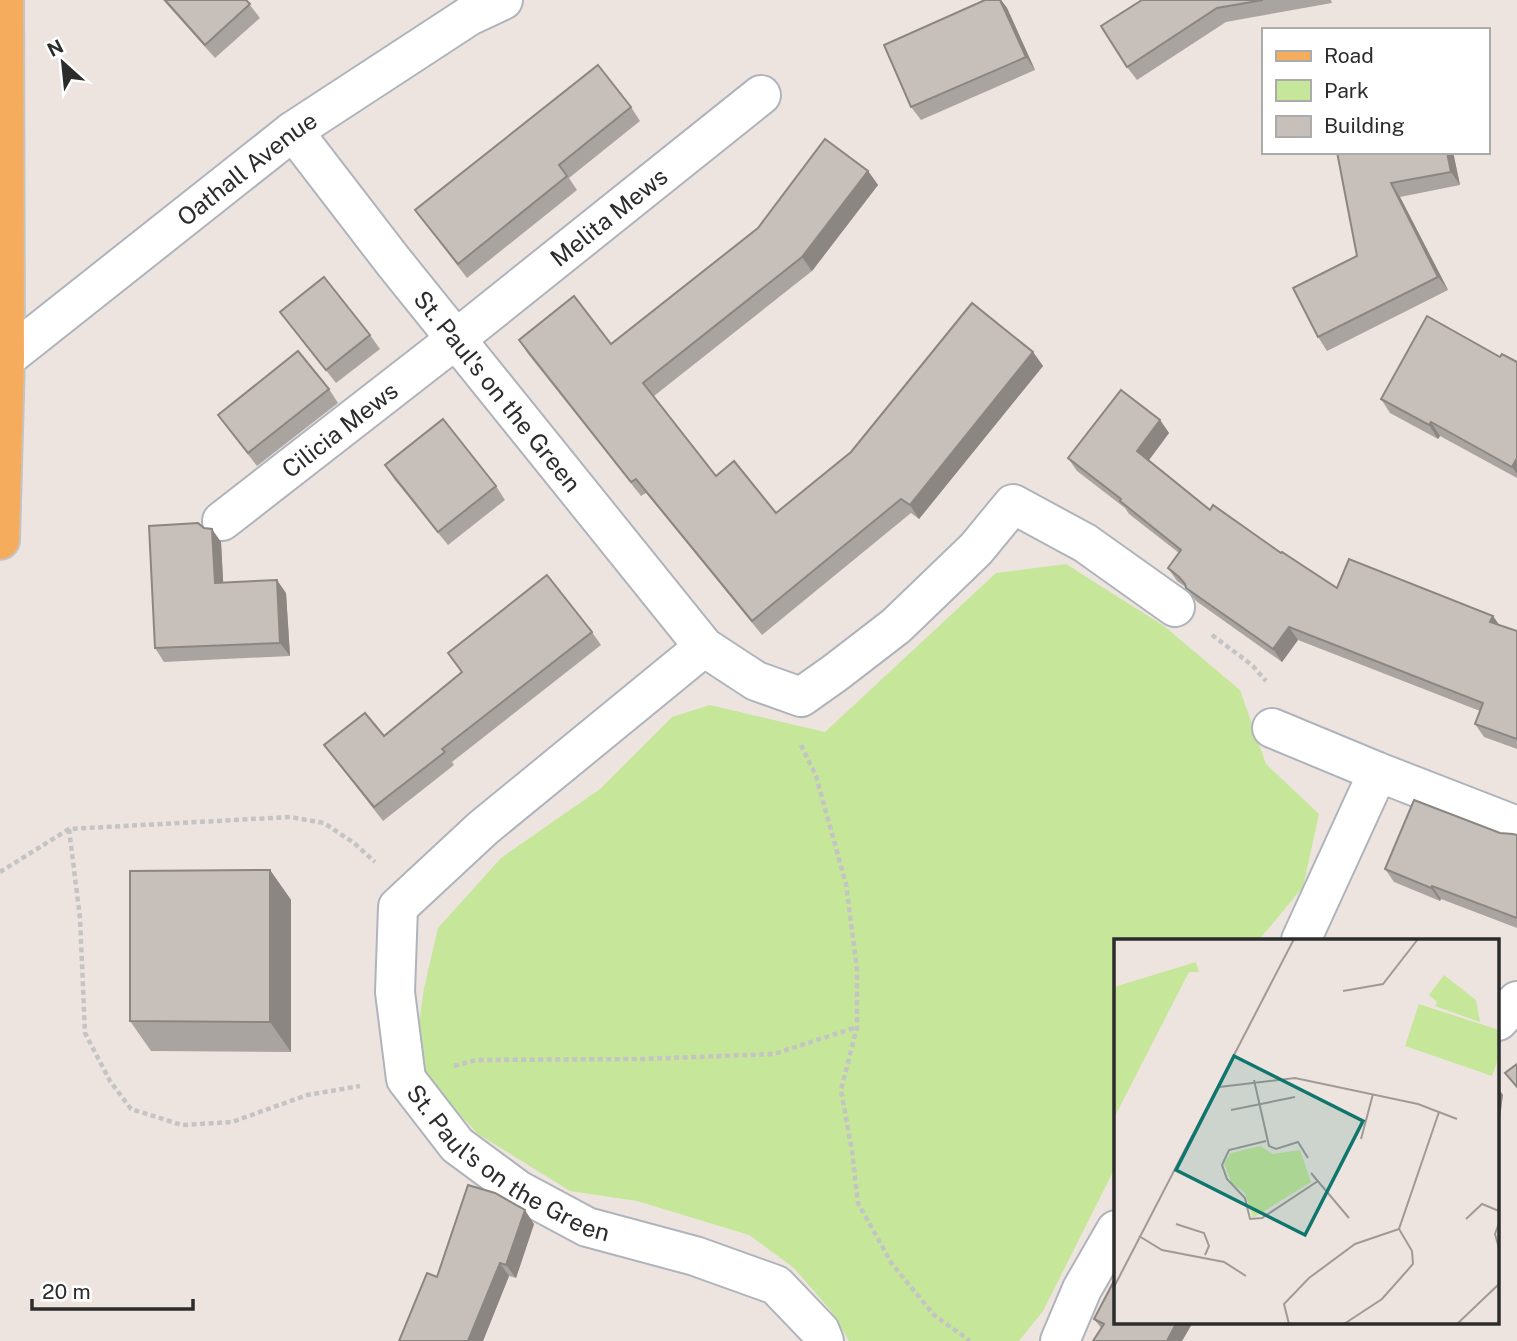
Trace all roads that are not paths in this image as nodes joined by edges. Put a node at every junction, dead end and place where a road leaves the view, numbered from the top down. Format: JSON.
{"nodes":[{"id":1,"x":4,"y":0,"type":"edge"},
{"id":2,"x":503,"y":0,"type":"edge"},
{"id":3,"x":761,"y":95,"type":"dead end"},
{"id":4,"x":293,"y":131,"type":"junction"},
{"id":5,"x":456,"y":339,"type":"junction"},
{"id":6,"x":5,"y":359,"type":"junction"},
{"id":7,"x":222,"y":521,"type":"dead end"},
{"id":8,"x":0,"y":540,"type":"edge"},
{"id":9,"x":1175,"y":607,"type":"road end"},
{"id":10,"x":704,"y":647,"type":"junction"},
{"id":11,"x":1272,"y":728,"type":"road end"},
{"id":12,"x":1378,"y":772,"type":"junction"},
{"id":13,"x":1517,"y":826,"type":"edge"},
{"id":14,"x":1301,"y":939,"type":"edge"},
{"id":15,"x":1517,"y":1001,"type":"edge"},
{"id":16,"x":1500,"y":1019,"type":"edge"},
{"id":17,"x":1114,"y":1233,"type":"edge"},
{"id":18,"x":824,"y":1341,"type":"edge"},
{"id":19,"x":1060,"y":1341,"type":"edge"}],
"edges":[{"from":1,"to":6,"type":"main road"},
{"from":2,"to":4,"type":"street","name":"Oathall Avenue"},
{"from":3,"to":5,"type":"street","name":"Melita Mews"},
{"from":4,"to":5,"type":"street","name":"St. Paul's on the Green"},
{"from":4,"to":6,"type":"street","name":"Oathall Avenue"},
{"from":5,"to":7,"type":"street","name":"Cilicia Mews"},
{"from":5,"to":10,"type":"street","name":"St. Paul's on the Green"},
{"from":6,"to":8,"type":"main road"},
{"from":9,"to":10,"type":"street","name":"St. Paul's on the Green"},
{"from":10,"to":18,"type":"street","name":"St. Paul's on the Green"},
{"from":11,"to":12,"type":"street"},
{"from":12,"to":13,"type":"street"},
{"from":12,"to":14,"type":"street"},
{"from":15,"to":16,"type":"street"},
{"from":17,"to":19,"type":"street"}]}
